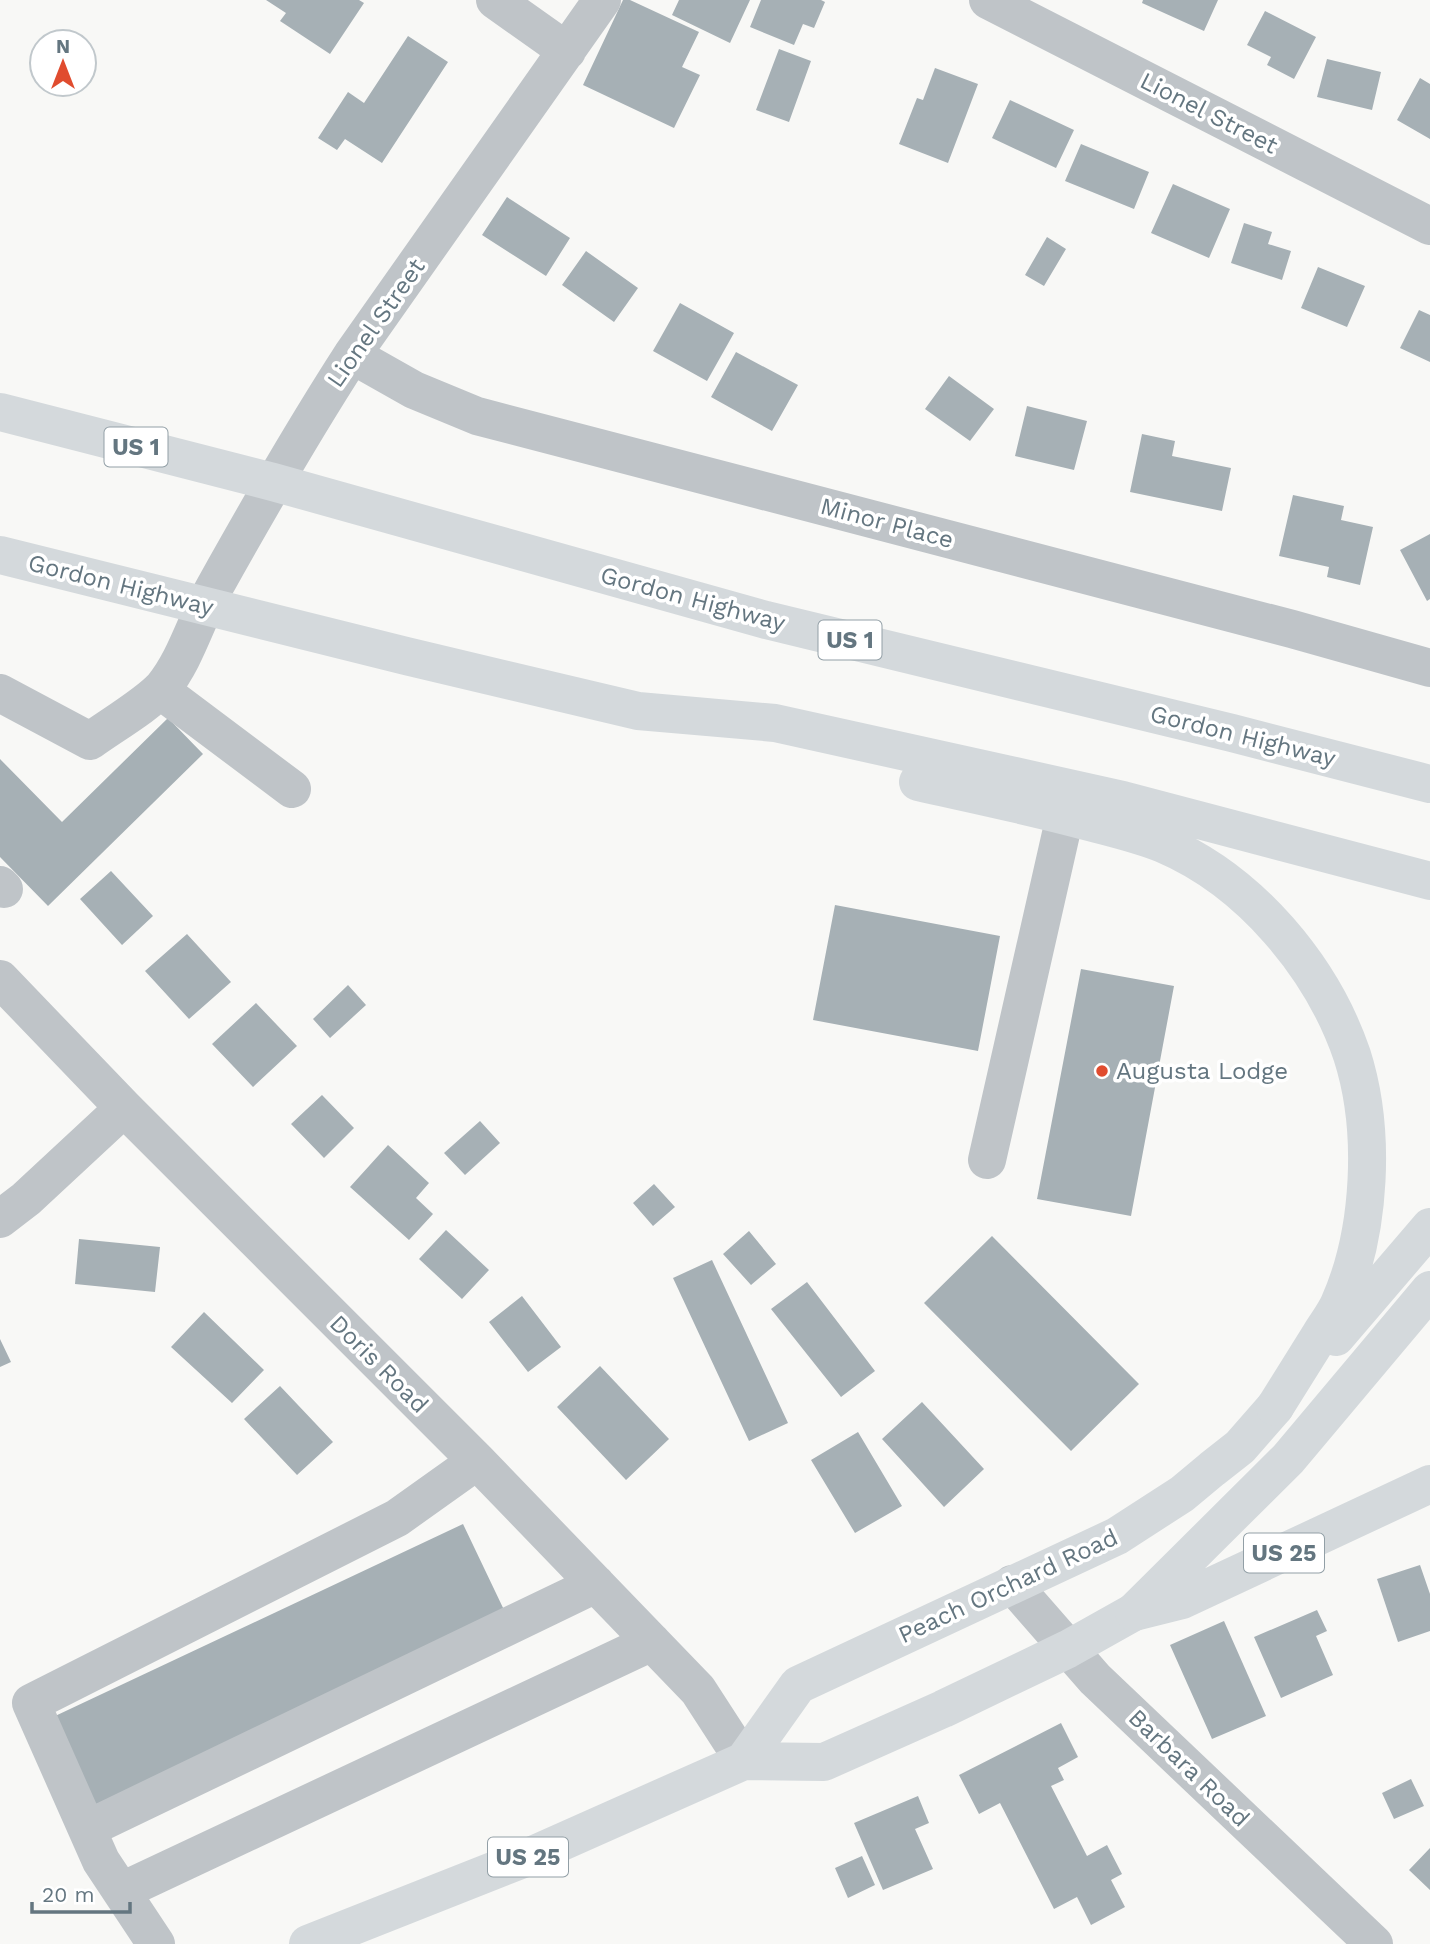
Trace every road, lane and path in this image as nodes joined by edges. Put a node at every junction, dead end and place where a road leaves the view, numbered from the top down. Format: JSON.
{"nodes":[{"id":1,"x":495,"y":0,"type":"edge"},
{"id":2,"x":602,"y":0,"type":"edge"},
{"id":3,"x":988,"y":0,"type":"edge"},
{"id":4,"x":567,"y":51,"type":"junction"},
{"id":5,"x":1430,"y":226,"type":"edge"},
{"id":6,"x":352,"y":355,"type":"junction"},
{"id":7,"x":0,"y":412,"type":"edge"},
{"id":8,"x":273,"y":482,"type":"junction"},
{"id":9,"x":0,"y":555,"type":"edge"},
{"id":10,"x":204,"y":606,"type":"junction"},
{"id":11,"x":1430,"y":668,"type":"edge"},
{"id":12,"x":160,"y":690,"type":"junction"},
{"id":13,"x":0,"y":693,"type":"edge"},
{"id":14,"x":638,"y":711,"type":"junction"},
{"id":15,"x":1430,"y":784,"type":"edge"},
{"id":16,"x":292,"y":789,"type":"dead end"},
{"id":17,"x":1065,"y":816,"type":"junction"},
{"id":18,"x":1430,"y":881,"type":"edge"},
{"id":19,"x":0,"y":979,"type":"edge"},
{"id":20,"x":124,"y":1108,"type":"junction"},
{"id":21,"x":987,"y":1160,"type":"dead end"},
{"id":22,"x":0,"y":1219,"type":"edge"},
{"id":23,"x":1430,"y":1227,"type":"edge"},
{"id":24,"x":1430,"y":1290,"type":"edge"},
{"id":25,"x":1275,"y":1407,"type":"junction"},
{"id":26,"x":477,"y":1461,"type":"junction"},
{"id":27,"x":1430,"y":1485,"type":"edge"},
{"id":28,"x":596,"y":1584,"type":"junction"},
{"id":29,"x":1012,"y":1584,"type":"junction"},
{"id":30,"x":1134,"y":1612,"type":"junction"},
{"id":31,"x":652,"y":1642,"type":"junction"},
{"id":32,"x":1068,"y":1649,"type":"junction"},
{"id":33,"x":744,"y":1761,"type":"junction"},
{"id":34,"x":87,"y":1829,"type":"junction"},
{"id":35,"x":122,"y":1891,"type":"junction"},
{"id":36,"x":156,"y":1944,"type":"edge"},
{"id":37,"x":308,"y":1944,"type":"edge"},
{"id":38,"x":1374,"y":1944,"type":"edge"}],
"edges":[{"from":1,"to":4,"type":"street"},
{"from":2,"to":4,"type":"street","name":"Lionel Street"},
{"from":3,"to":5,"type":"street","name":"Lionel Street"},
{"from":4,"to":6,"type":"street","name":"Lionel Street"},
{"from":6,"to":8,"type":"street","name":"Lionel Street"},
{"from":6,"to":11,"type":"street","name":"Minor Place"},
{"from":7,"to":8,"type":"main road","name":"Gordon Highway","number":"US 1"},
{"from":8,"to":10,"type":"street","name":"Lionel Street"},
{"from":8,"to":15,"type":"main road","name":"Gordon Highway","number":"US 1"},
{"from":9,"to":10,"type":"main road","name":"Gordon Highway"},
{"from":10,"to":12,"type":"street","name":"Lionel Street"},
{"from":10,"to":14,"type":"main road","name":"Gordon Highway"},
{"from":12,"to":13,"type":"street"},
{"from":12,"to":16,"type":"street"},
{"from":14,"to":17,"type":"main road"},
{"from":14,"to":18,"type":"main road","name":"Gordon Highway"},
{"from":17,"to":21,"type":"street"},
{"from":17,"to":25,"type":"main road"},
{"from":19,"to":20,"type":"street","name":"Doris Road"},
{"from":20,"to":22,"type":"street"},
{"from":20,"to":26,"type":"street","name":"Doris Road"},
{"from":23,"to":25,"type":"main road"},
{"from":24,"to":30,"type":"main road"},
{"from":25,"to":29,"type":"main road","name":"Peach Orchard Road"},
{"from":26,"to":28,"type":"street","name":"Doris Road"},
{"from":26,"to":34,"type":"street"},
{"from":27,"to":30,"type":"main road","number":"US 25"},
{"from":28,"to":31,"type":"street","name":"Doris Road"},
{"from":28,"to":34,"type":"street"},
{"from":29,"to":32,"type":"street","name":"Barbara Road"},
{"from":29,"to":33,"type":"main road","name":"Peach Orchard Road"},
{"from":30,"to":32,"type":"main road","number":"US 25"},
{"from":31,"to":33,"type":"street","name":"Doris Road"},
{"from":31,"to":35,"type":"street"},
{"from":32,"to":33,"type":"main road","number":"US 25"},
{"from":32,"to":38,"type":"street","name":"Barbara Road"},
{"from":33,"to":37,"type":"main road","number":"US 25"},
{"from":34,"to":35,"type":"street"},
{"from":35,"to":36,"type":"street"}]}
